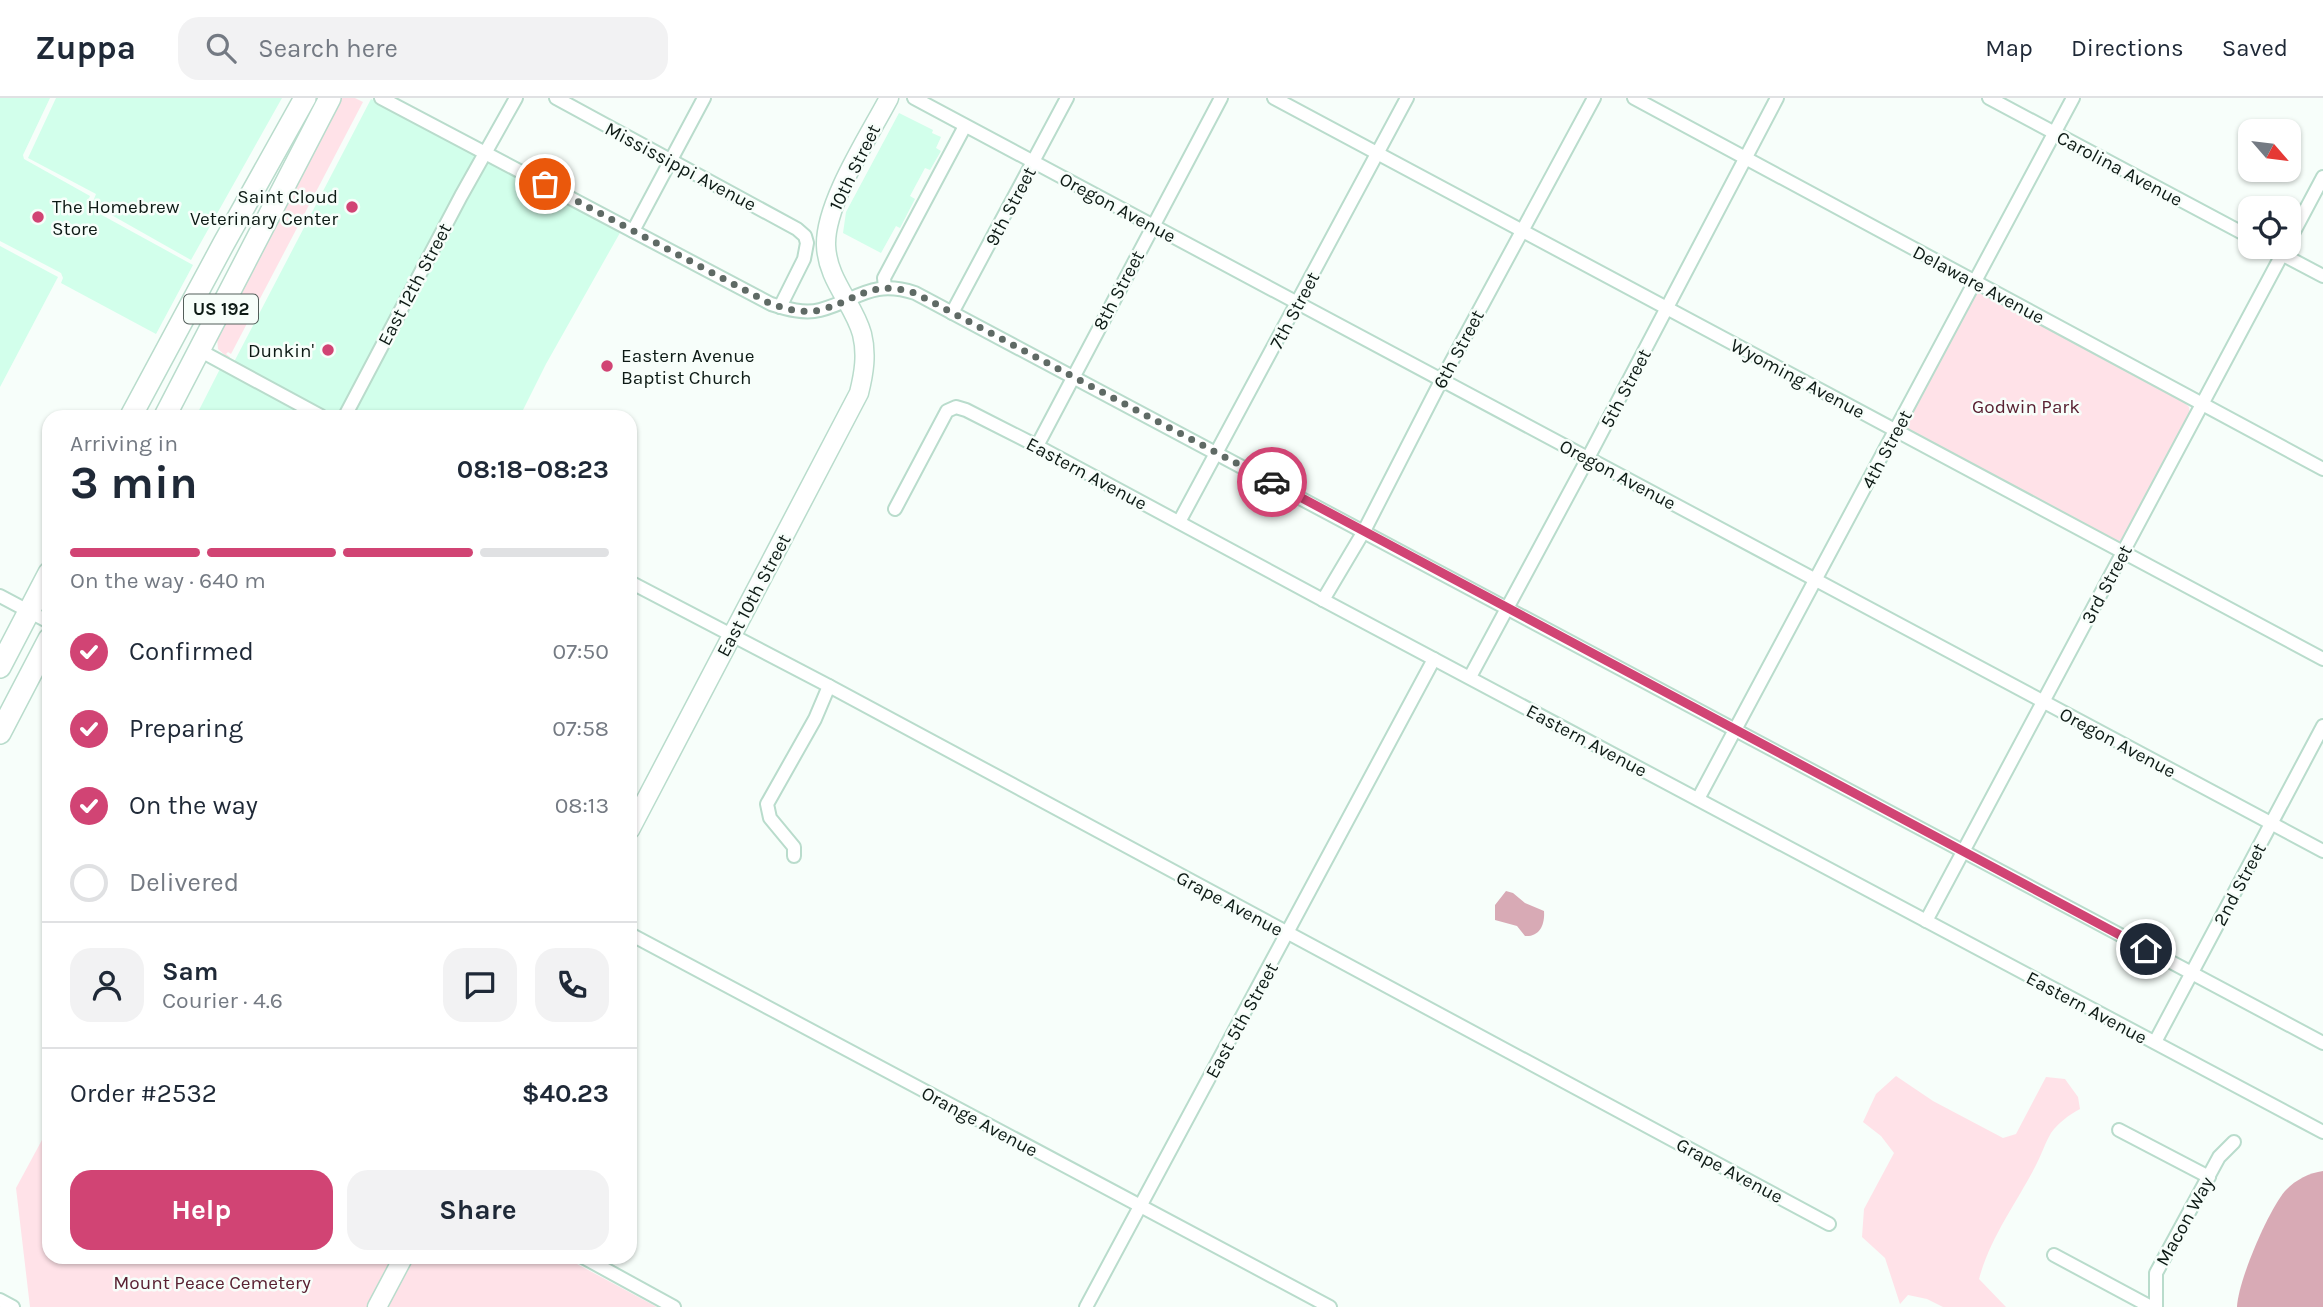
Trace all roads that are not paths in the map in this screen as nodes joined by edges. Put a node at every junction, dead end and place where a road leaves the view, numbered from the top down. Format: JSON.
{"nodes":[{"id":1,"x":305,"y":98,"type":"edge"},
{"id":2,"x":320,"y":98,"type":"edge"},
{"id":3,"x":330,"y":98,"type":"edge"},
{"id":4,"x":381,"y":98,"type":"edge"},
{"id":5,"x":516,"y":98,"type":"edge"},
{"id":6,"x":556,"y":98,"type":"edge"},
{"id":7,"x":704,"y":98,"type":"edge"},
{"id":8,"x":889,"y":98,"type":"edge"},
{"id":9,"x":914,"y":98,"type":"edge"},
{"id":10,"x":1067,"y":98,"type":"edge"},
{"id":11,"x":1221,"y":98,"type":"edge"},
{"id":12,"x":1274,"y":98,"type":"edge"},
{"id":13,"x":1407,"y":98,"type":"edge"},
{"id":14,"x":1594,"y":98,"type":"edge"},
{"id":15,"x":1634,"y":98,"type":"edge"},
{"id":16,"x":1777,"y":98,"type":"edge"},
{"id":17,"x":1989,"y":98,"type":"edge"},
{"id":18,"x":2073,"y":98,"type":"edge"},
{"id":19,"x":965,"y":126,"type":"junction"},
{"id":20,"x":2055,"y":133,"type":"junction"},
{"id":21,"x":486,"y":152,"type":"junction"},
{"id":22,"x":1377,"y":153,"type":"junction"},
{"id":23,"x":1746,"y":159,"type":"junction"},
{"id":24,"x":670,"y":160,"type":"junction"},
{"id":25,"x":1034,"y":162,"type":"junction"},
{"id":26,"x":2323,"y":177,"type":"edge"},
{"id":27,"x":258,"y":184,"type":"junction"},
{"id":28,"x":277,"y":201,"type":"junction"},
{"id":29,"x":2301,"y":218,"type":"edge"},
{"id":30,"x":1153,"y":226,"type":"junction"},
{"id":31,"x":1522,"y":230,"type":"junction"},
{"id":32,"x":633,"y":231,"type":"junction"},
{"id":33,"x":2238,"y":231,"type":"edge"},
{"id":34,"x":2280,"y":259,"type":"edge"},
{"id":35,"x":2296,"y":259,"type":"edge"},
{"id":36,"x":2323,"y":276,"type":"edge"},
{"id":37,"x":1975,"y":282,"type":"junction"},
{"id":38,"x":885,"y":288,"type":"junction"},
{"id":39,"x":844,"y":300,"type":"junction"},
{"id":40,"x":1298,"y":303,"type":"junction"},
{"id":41,"x":780,"y":307,"type":"junction"},
{"id":42,"x":1667,"y":309,"type":"junction"},
{"id":43,"x":952,"y":313,"type":"junction"},
{"id":44,"x":199,"y":350,"type":"junction"},
{"id":45,"x":865,"y":357,"type":"joint"},
{"id":46,"x":1074,"y":377,"type":"junction"},
{"id":47,"x":1441,"y":381,"type":"junction"},
{"id":48,"x":2202,"y":404,"type":"junction"},
{"id":49,"x":134,"y":410,"type":"edge"},
{"id":50,"x":168,"y":410,"type":"edge"},
{"id":51,"x":310,"y":410,"type":"edge"},
{"id":52,"x":348,"y":410,"type":"edge"},
{"id":53,"x":1896,"y":430,"type":"junction"},
{"id":54,"x":1037,"y":446,"type":"junction"},
{"id":55,"x":1217,"y":452,"type":"junction"},
{"id":56,"x":1588,"y":458,"type":"junction"},
{"id":57,"x":2323,"y":469,"type":"edge"},
{"id":58,"x":895,"y":509,"type":"dead end"},
{"id":59,"x":1179,"y":522,"type":"junction"},
{"id":60,"x":1364,"y":531,"type":"junction"},
{"id":61,"x":2123,"y":551,"type":"junction"},
{"id":62,"x":1815,"y":580,"type":"junction"},
{"id":63,"x":42,"y":586,"type":"edge"},
{"id":64,"x":637,"y":586,"type":"edge"},
{"id":65,"x":0,"y":596,"type":"edge"},
{"id":66,"x":1323,"y":600,"type":"junction"},
{"id":67,"x":1507,"y":607,"type":"junction"},
{"id":68,"x":29,"y":611,"type":"junction"},
{"id":69,"x":42,"y":618,"type":"edge"},
{"id":70,"x":732,"y":635,"type":"junction"},
{"id":71,"x":42,"y":652,"type":"edge"},
{"id":72,"x":1434,"y":659,"type":"junction"},
{"id":73,"x":2323,"y":659,"type":"edge"},
{"id":74,"x":0,"y":667,"type":"edge"},
{"id":75,"x":1470,"y":677,"type":"junction"},
{"id":76,"x":829,"y":686,"type":"junction"},
{"id":77,"x":2043,"y":702,"type":"junction"},
{"id":78,"x":2323,"y":726,"type":"edge"},
{"id":79,"x":1735,"y":729,"type":"junction"},
{"id":80,"x":0,"y":733,"type":"edge"},
{"id":81,"x":1698,"y":799,"type":"junction"},
{"id":82,"x":637,"y":817,"type":"edge"},
{"id":83,"x":2271,"y":823,"type":"junction"},
{"id":84,"x":2323,"y":851,"type":"edge"},
{"id":85,"x":1962,"y":852,"type":"junction"},
{"id":86,"x":794,"y":856,"type":"dead end"},
{"id":87,"x":1926,"y":921,"type":"junction"},
{"id":88,"x":1288,"y":934,"type":"junction"},
{"id":89,"x":637,"y":938,"type":"edge"},
{"id":90,"x":2191,"y":973,"type":"junction"},
{"id":91,"x":2155,"y":1042,"type":"junction"},
{"id":92,"x":2323,"y":1043,"type":"edge"},
{"id":93,"x":2119,"y":1130,"type":"dead end"},
{"id":94,"x":2323,"y":1132,"type":"edge"},
{"id":95,"x":2234,"y":1142,"type":"dead end"},
{"id":96,"x":2208,"y":1177,"type":"junction"},
{"id":97,"x":1140,"y":1206,"type":"junction"},
{"id":98,"x":1829,"y":1223,"type":"dead end"},
{"id":99,"x":2054,"y":1255,"type":"dead end"},
{"id":100,"x":400,"y":1264,"type":"edge"},
{"id":101,"x":596,"y":1264,"type":"edge"},
{"id":102,"x":0,"y":1300,"type":"edge"},
{"id":103,"x":13,"y":1307,"type":"edge"},
{"id":104,"x":377,"y":1307,"type":"edge"},
{"id":105,"x":674,"y":1307,"type":"edge"},
{"id":106,"x":1086,"y":1307,"type":"edge"},
{"id":107,"x":1330,"y":1307,"type":"edge"},
{"id":108,"x":2151,"y":1307,"type":"edge"},
{"id":109,"x":2156,"y":1307,"type":"edge"}],
"edges":[{"from":1,"to":27,"type":"highway","number":"US 192"},
{"from":2,"to":28,"type":"highway"},
{"from":3,"to":28,"type":"highway","number":"US 192"},
{"from":4,"to":21,"type":"street"},
{"from":5,"to":21,"type":"street","name":"East 12th Street"},
{"from":6,"to":24,"type":"street","name":"Mississippi Avenue"},
{"from":7,"to":24,"type":"street"},
{"from":8,"to":39,"type":"street","name":"10th Street"},
{"from":9,"to":19,"type":"street","name":"Oregon Avenue"},
{"from":10,"to":25,"type":"street","name":"9th Street"},
{"from":11,"to":30,"type":"street","name":"8th Street"},
{"from":12,"to":22,"type":"street","name":"Wyoming Avenue"},
{"from":13,"to":22,"type":"street","name":"7th Street"},
{"from":14,"to":31,"type":"street","name":"6th Street"},
{"from":15,"to":23,"type":"street","name":"Delaware Avenue"},
{"from":16,"to":23,"type":"street","name":"5th Street"},
{"from":17,"to":20,"type":"street","name":"Carolina Avenue"},
{"from":18,"to":20,"type":"street","name":"4th Street"},
{"from":19,"to":25,"type":"street","name":"Oregon Avenue"},
{"from":19,"to":38,"type":"street"},
{"from":20,"to":33,"type":"street","name":"Carolina Avenue"},
{"from":20,"to":37,"type":"street","name":"4th Street"},
{"from":21,"to":32,"type":"street"},
{"from":21,"to":52,"type":"street","name":"East 12th Street"},
{"from":22,"to":31,"type":"street","name":"Wyoming Avenue"},
{"from":22,"to":40,"type":"street","name":"7th Street"},
{"from":23,"to":37,"type":"street","name":"Delaware Avenue"},
{"from":23,"to":42,"type":"street","name":"5th Street"},
{"from":24,"to":32,"type":"street"},
{"from":24,"to":41,"type":"street","name":"Mississippi Avenue"},
{"from":25,"to":30,"type":"street","name":"Oregon Avenue"},
{"from":25,"to":43,"type":"street","name":"9th Street"},
{"from":26,"to":29,"type":"street"},
{"from":27,"to":44,"type":"highway"},
{"from":27,"to":49,"type":"highway","number":"US 192"},
{"from":28,"to":44,"type":"highway","number":"US 192"},
{"from":30,"to":40,"type":"street","name":"Oregon Avenue"},
{"from":30,"to":46,"type":"street","name":"8th Street"},
{"from":31,"to":42,"type":"street","name":"Wyoming Avenue"},
{"from":31,"to":47,"type":"street","name":"6th Street"},
{"from":32,"to":41,"type":"street"},
{"from":34,"to":48,"type":"street","name":"3rd Street"},
{"from":35,"to":36,"type":"street"},
{"from":37,"to":48,"type":"street","name":"Delaware Avenue"},
{"from":37,"to":53,"type":"street","name":"4th Street"},
{"from":38,"to":39,"type":"street"},
{"from":38,"to":43,"type":"street"},
{"from":39,"to":41,"type":"street"},
{"from":39,"to":45,"type":"street","name":"10th Street"},
{"from":40,"to":47,"type":"street","name":"Oregon Avenue"},
{"from":40,"to":55,"type":"street","name":"7th Street"},
{"from":42,"to":53,"type":"street","name":"Wyoming Avenue"},
{"from":42,"to":56,"type":"street","name":"5th Street"},
{"from":43,"to":46,"type":"street"},
{"from":44,"to":50,"type":"highway","number":"US 192"},
{"from":44,"to":51,"type":"street"},
{"from":45,"to":70,"type":"street","name":"East 10th Street"},
{"from":46,"to":54,"type":"street","name":"8th Street"},
{"from":46,"to":55,"type":"street"},
{"from":47,"to":56,"type":"street","name":"Oregon Avenue"},
{"from":47,"to":60,"type":"street","name":"6th Street"},
{"from":48,"to":57,"type":"street","name":"Delaware Avenue"},
{"from":48,"to":61,"type":"street","name":"3rd Street"},
{"from":53,"to":61,"type":"street","name":"Wyoming Avenue"},
{"from":53,"to":62,"type":"street","name":"4th Street"},
{"from":54,"to":58,"type":"street","name":"Eastern Avenue"},
{"from":54,"to":59,"type":"street","name":"Eastern Avenue"},
{"from":55,"to":59,"type":"street","name":"7th Street"},
{"from":55,"to":60,"type":"street"},
{"from":56,"to":62,"type":"street","name":"Oregon Avenue"},
{"from":56,"to":67,"type":"street","name":"5th Street"},
{"from":59,"to":66,"type":"street","name":"Eastern Avenue"},
{"from":60,"to":66,"type":"street","name":"6th Street"},
{"from":60,"to":67,"type":"street"},
{"from":61,"to":73,"type":"street","name":"Wyoming Avenue"},
{"from":61,"to":77,"type":"street","name":"3rd Street"},
{"from":62,"to":77,"type":"street","name":"Oregon Avenue"},
{"from":62,"to":79,"type":"street","name":"4th Street"},
{"from":63,"to":68,"type":"highway"},
{"from":64,"to":70,"type":"street","name":"Grape Avenue"},
{"from":65,"to":68,"type":"street"},
{"from":66,"to":72,"type":"street","name":"Eastern Avenue"},
{"from":67,"to":75,"type":"street","name":"5th Street"},
{"from":67,"to":79,"type":"street"},
{"from":68,"to":69,"type":"street"},
{"from":68,"to":74,"type":"highway"},
{"from":70,"to":76,"type":"street","name":"Grape Avenue"},
{"from":70,"to":82,"type":"street","name":"East 10th Street"},
{"from":71,"to":80,"type":"highway"},
{"from":72,"to":75,"type":"street","name":"Eastern Avenue"},
{"from":72,"to":88,"type":"street","name":"East 5th Street"},
{"from":75,"to":81,"type":"street","name":"Eastern Avenue"},
{"from":76,"to":86,"type":"street"},
{"from":76,"to":88,"type":"street","name":"Grape Avenue"},
{"from":77,"to":83,"type":"street","name":"Oregon Avenue"},
{"from":77,"to":85,"type":"street","name":"3rd Street"},
{"from":78,"to":83,"type":"street","name":"2nd Street"},
{"from":79,"to":81,"type":"street","name":"4th Street"},
{"from":79,"to":85,"type":"street"},
{"from":81,"to":87,"type":"street","name":"Eastern Avenue"},
{"from":83,"to":84,"type":"street","name":"Oregon Avenue"},
{"from":83,"to":90,"type":"street","name":"2nd Street"},
{"from":85,"to":87,"type":"street","name":"3rd Street"},
{"from":85,"to":90,"type":"street"},
{"from":87,"to":91,"type":"street","name":"Eastern Avenue"},
{"from":88,"to":97,"type":"street","name":"East 5th Street"},
{"from":88,"to":98,"type":"street","name":"Grape Avenue"},
{"from":89,"to":97,"type":"street","name":"Orange Avenue"},
{"from":90,"to":91,"type":"street","name":"2nd Street"},
{"from":90,"to":92,"type":"street"},
{"from":91,"to":94,"type":"street","name":"Eastern Avenue"},
{"from":93,"to":96,"type":"street"},
{"from":95,"to":96,"type":"street","name":"Macon Way"},
{"from":96,"to":109,"type":"street","name":"Macon Way"},
{"from":97,"to":106,"type":"street","name":"East 5th Street"},
{"from":97,"to":107,"type":"street","name":"Orange Avenue"},
{"from":99,"to":108,"type":"street"},
{"from":100,"to":104,"type":"street"},
{"from":101,"to":105,"type":"street"},
{"from":102,"to":103,"type":"street"}]}
